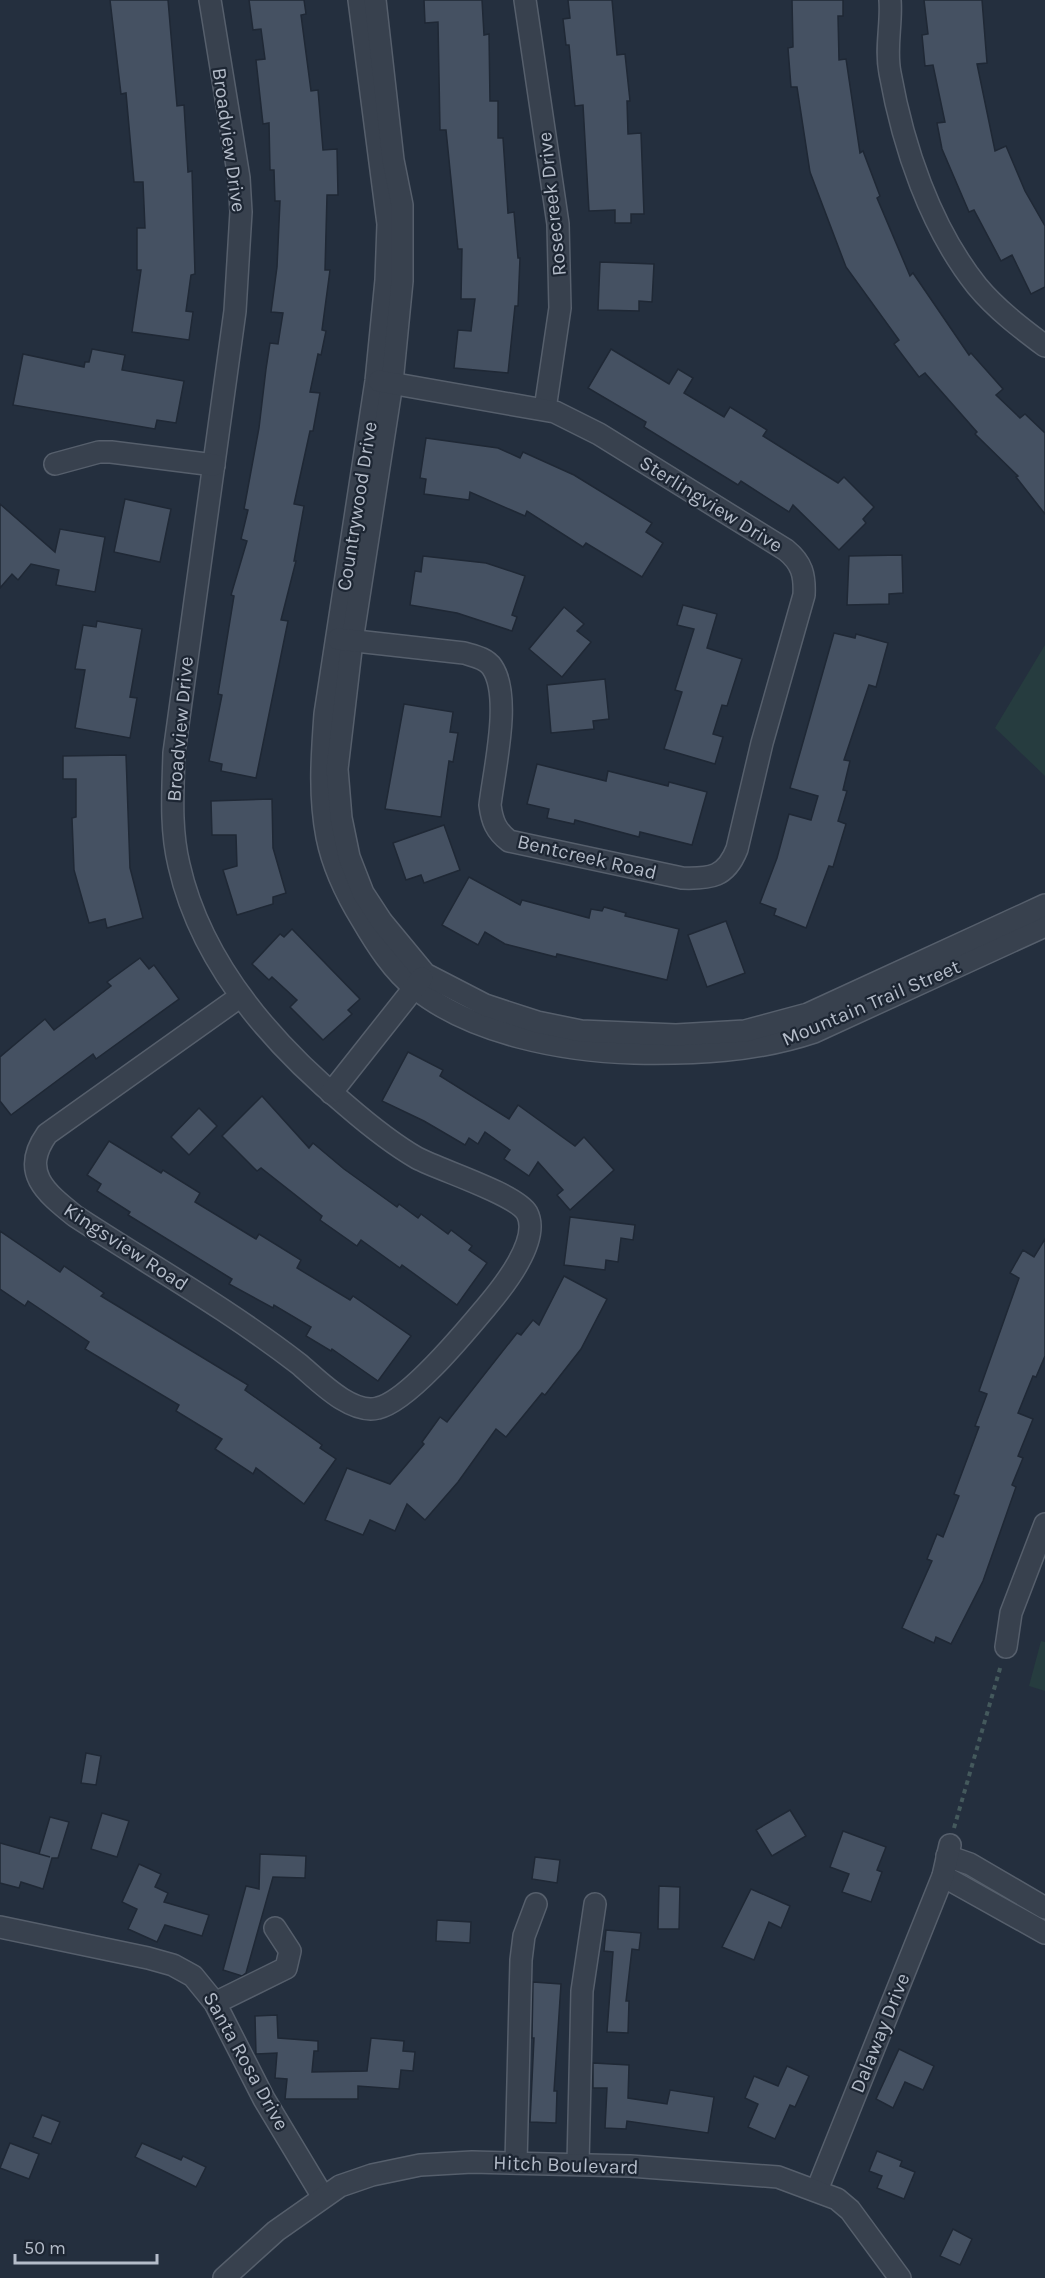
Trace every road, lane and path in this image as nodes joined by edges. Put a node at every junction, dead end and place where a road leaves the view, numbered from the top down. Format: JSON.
{"nodes":[{"id":1,"x":210,"y":0,"type":"edge"},
{"id":2,"x":359,"y":0,"type":"edge"},
{"id":3,"x":375,"y":0,"type":"edge"},
{"id":4,"x":525,"y":0,"type":"edge"},
{"id":5,"x":890,"y":0,"type":"edge"},
{"id":6,"x":1045,"y":346,"type":"edge"},
{"id":7,"x":384,"y":382,"type":"junction"},
{"id":8,"x":545,"y":409,"type":"junction"},
{"id":9,"x":55,"y":464,"type":"dead end"},
{"id":10,"x":214,"y":465,"type":"junction"},
{"id":11,"x":345,"y":640,"type":"junction"},
{"id":12,"x":719,"y":873,"type":"joint"},
{"id":13,"x":1045,"y":905,"type":"edge"},
{"id":14,"x":1045,"y":926,"type":"edge"},
{"id":15,"x":419,"y":981,"type":"junction"},
{"id":16,"x":241,"y":996,"type":"junction"},
{"id":17,"x":331,"y":1093,"type":"junction"},
{"id":18,"x":366,"y":1408,"type":"joint"},
{"id":19,"x":1045,"y":1524,"type":"edge"},
{"id":20,"x":1006,"y":1647,"type":"joint"},
{"id":21,"x":947,"y":1859,"type":"junction"},
{"id":22,"x":536,"y":1904,"type":"dead end"},
{"id":23,"x":595,"y":1904,"type":"dead end"},
{"id":24,"x":1045,"y":1908,"type":"edge"},
{"id":25,"x":0,"y":1927,"type":"edge"},
{"id":26,"x":274,"y":1928,"type":"dead end"},
{"id":27,"x":1045,"y":1933,"type":"edge"},
{"id":28,"x":215,"y":2003,"type":"junction"},
{"id":29,"x":516,"y":2163,"type":"junction"},
{"id":30,"x":578,"y":2164,"type":"junction"},
{"id":31,"x":817,"y":2190,"type":"junction"},
{"id":32,"x":323,"y":2197,"type":"junction"},
{"id":33,"x":898,"y":2277,"type":"edge"},
{"id":34,"x":224,"y":2278,"type":"edge"}],
"edges":[{"from":1,"to":10,"type":"street","name":"Broadview Drive"},
{"from":2,"to":7,"type":"street","name":"Countrywood Drive"},
{"from":3,"to":7,"type":"street","name":"Countrywood Drive"},
{"from":4,"to":8,"type":"street","name":"Rosecreek Drive"},
{"from":5,"to":6,"type":"street"},
{"from":7,"to":8,"type":"street","name":"Sterlingview Drive"},
{"from":7,"to":11,"type":"street","name":"Countrywood Drive"},
{"from":8,"to":12,"type":"street","name":"Sterlingview Drive"},
{"from":9,"to":10,"type":"street"},
{"from":10,"to":16,"type":"street","name":"Broadview Drive"},
{"from":11,"to":12,"type":"street","name":"Bentcreek Road"},
{"from":11,"to":15,"type":"street","name":"Countrywood Drive"},
{"from":13,"to":15,"type":"street","name":"Mountain Trail Street"},
{"from":14,"to":15,"type":"street","name":"Mountain Trail Street"},
{"from":15,"to":17,"type":"street"},
{"from":16,"to":17,"type":"street","name":"Broadview Drive"},
{"from":16,"to":18,"type":"street","name":"Kingsview Road"},
{"from":17,"to":18,"type":"street","name":"Broadview Drive"},
{"from":19,"to":20,"type":"street"},
{"from":20,"to":21,"type":"path"},
{"from":21,"to":24,"type":"street"},
{"from":21,"to":27,"type":"street"},
{"from":21,"to":31,"type":"street","name":"Dalaway Drive"},
{"from":22,"to":29,"type":"street"},
{"from":23,"to":30,"type":"street"},
{"from":25,"to":28,"type":"street","name":"Santa Rosa Drive"},
{"from":26,"to":28,"type":"street"},
{"from":28,"to":32,"type":"street","name":"Santa Rosa Drive"},
{"from":29,"to":30,"type":"street","name":"Hitch Boulevard"},
{"from":29,"to":32,"type":"street","name":"Hitch Boulevard"},
{"from":30,"to":31,"type":"street","name":"Hitch Boulevard"},
{"from":31,"to":33,"type":"street","name":"Hitch Boulevard"},
{"from":32,"to":34,"type":"street","name":"Hitch Boulevard"}]}
